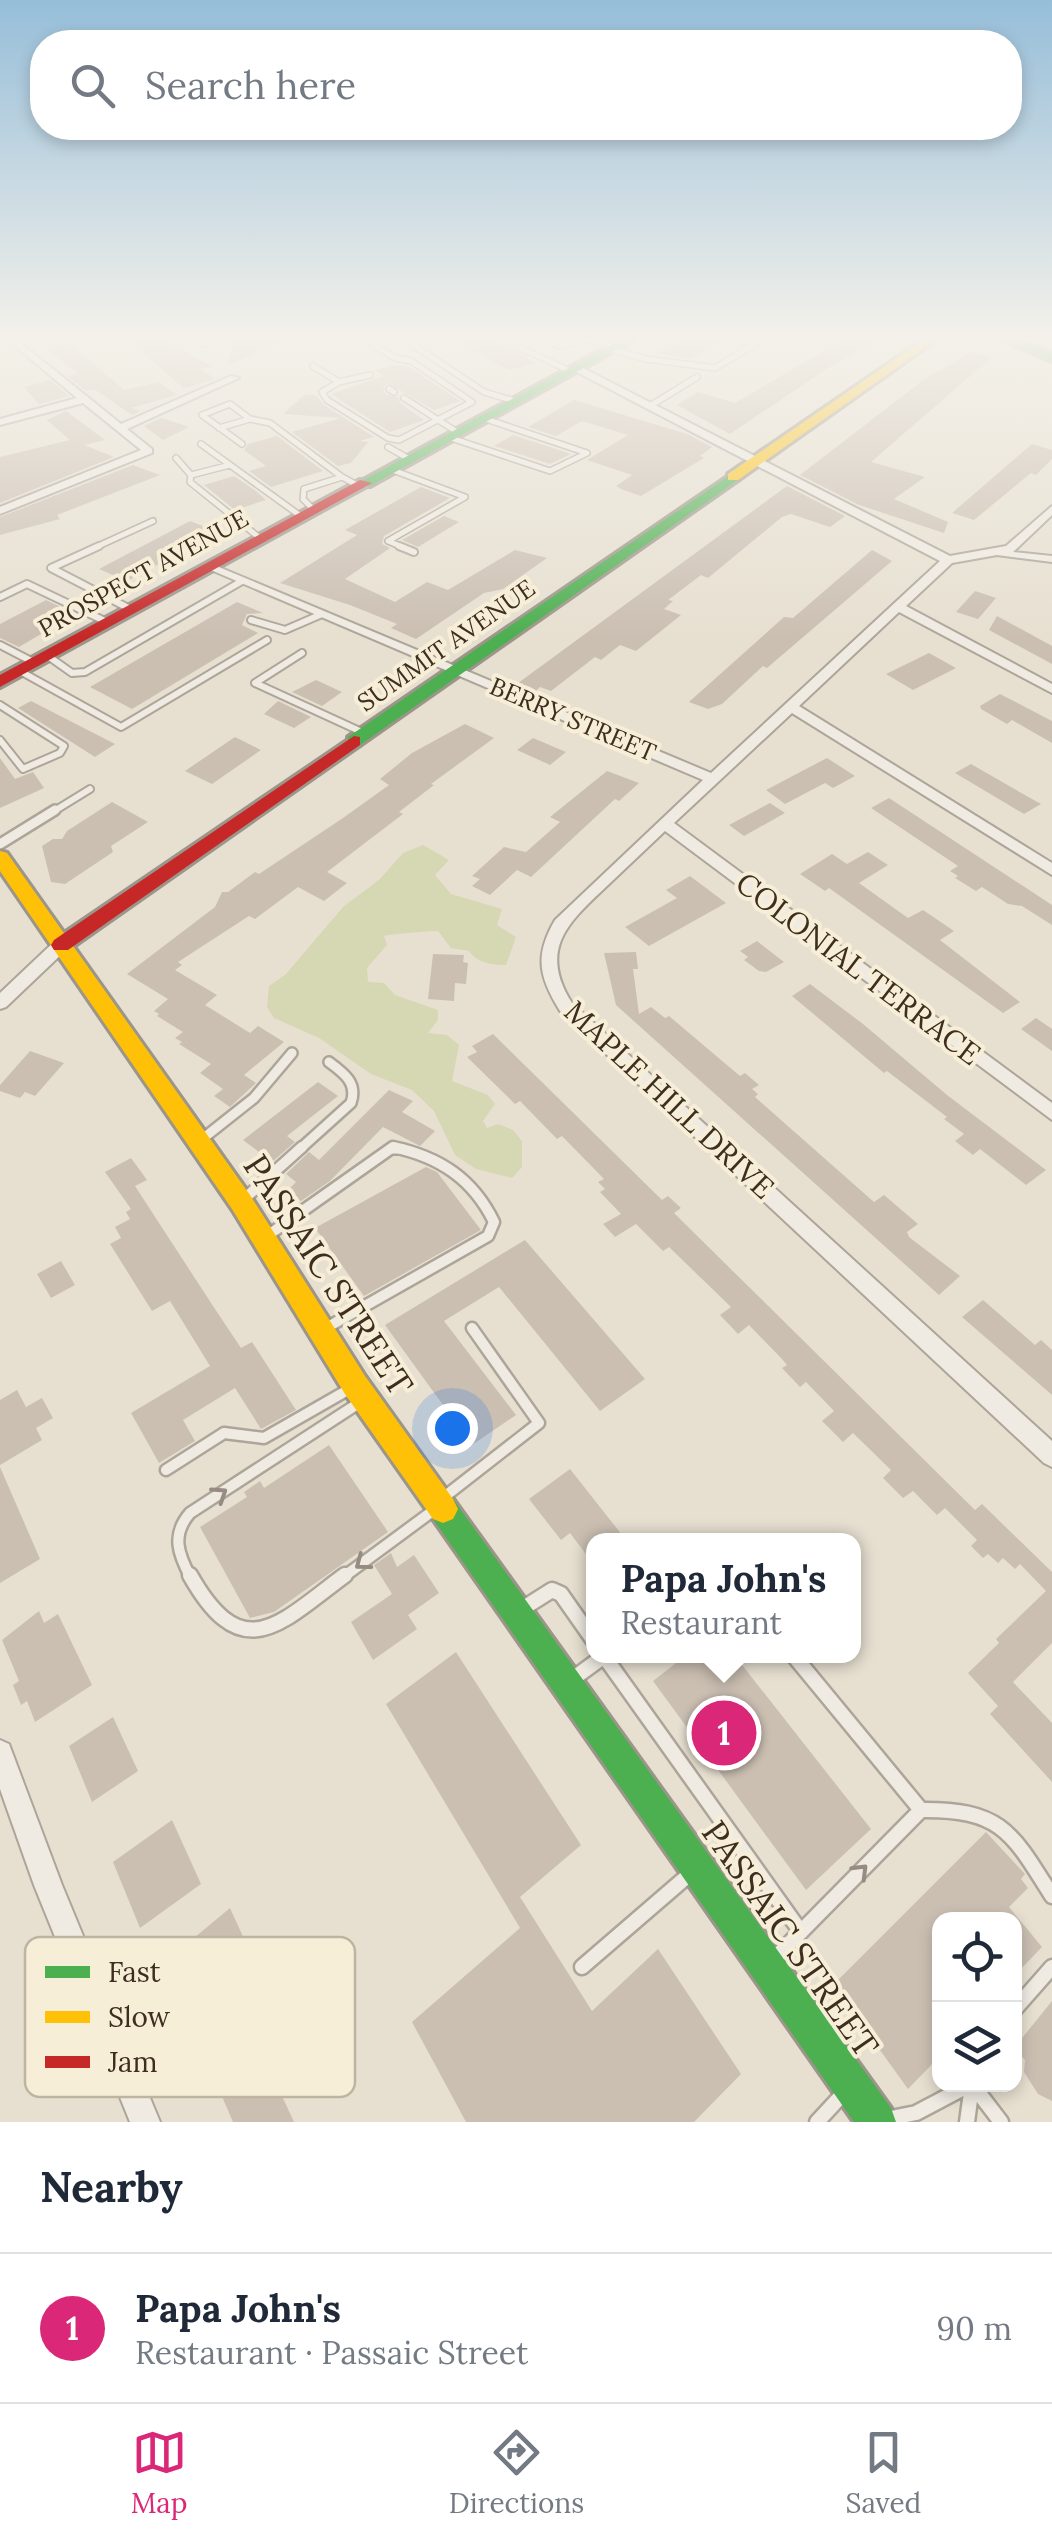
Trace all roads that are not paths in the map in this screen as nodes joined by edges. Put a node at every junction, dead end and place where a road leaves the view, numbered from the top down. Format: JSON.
{"nodes":[{"id":1,"x":133,"y":439,"type":"edge"},
{"id":2,"x":235,"y":439,"type":"edge"},
{"id":3,"x":293,"y":439,"type":"edge"},
{"id":4,"x":433,"y":439,"type":"edge"},
{"id":5,"x":468,"y":439,"type":"edge"},
{"id":6,"x":545,"y":439,"type":"edge"},
{"id":7,"x":715,"y":439,"type":"edge"},
{"id":8,"x":789,"y":439,"type":"edge"},
{"id":9,"x":201,"y":444,"type":"dead end"},
{"id":10,"x":242,"y":444,"type":"dead end"},
{"id":11,"x":176,"y":458,"type":"dead end"},
{"id":12,"x":396,"y":458,"type":"junction"},
{"id":13,"x":758,"y":461,"type":"junction"},
{"id":14,"x":230,"y":465,"type":"junction"},
{"id":15,"x":191,"y":475,"type":"junction"},
{"id":16,"x":350,"y":482,"type":"junction"},
{"id":17,"x":1052,"y":509,"type":"edge"},
{"id":18,"x":0,"y":511,"type":"edge"},
{"id":19,"x":308,"y":514,"type":"junction"},
{"id":20,"x":153,"y":521,"type":"dead end"},
{"id":21,"x":261,"y":539,"type":"junction"},
{"id":22,"x":1020,"y":542,"type":"junction"},
{"id":23,"x":414,"y":552,"type":"dead end"},
{"id":24,"x":996,"y":554,"type":"junction"},
{"id":25,"x":1052,"y":558,"type":"edge"},
{"id":26,"x":948,"y":560,"type":"junction"},
{"id":27,"x":210,"y":568,"type":"junction"},
{"id":28,"x":242,"y":580,"type":"junction"},
{"id":29,"x":0,"y":598,"type":"edge"},
{"id":30,"x":897,"y":606,"type":"junction"},
{"id":31,"x":132,"y":610,"type":"junction"},
{"id":32,"x":322,"y":614,"type":"junction"},
{"id":33,"x":252,"y":620,"type":"dead end"},
{"id":34,"x":109,"y":622,"type":"junction"},
{"id":35,"x":267,"y":640,"type":"dead end"},
{"id":36,"x":0,"y":645,"type":"edge"},
{"id":37,"x":302,"y":653,"type":"dead end"},
{"id":38,"x":26,"y":668,"type":"edge"},
{"id":39,"x":458,"y":670,"type":"junction"},
{"id":40,"x":1052,"y":689,"type":"edge"},
{"id":41,"x":0,"y":705,"type":"edge"},
{"id":42,"x":790,"y":706,"type":"junction"},
{"id":43,"x":366,"y":734,"type":"junction"},
{"id":44,"x":0,"y":740,"type":"edge"},
{"id":45,"x":714,"y":778,"type":"junction"},
{"id":46,"x":90,"y":789,"type":"dead end"},
{"id":47,"x":665,"y":824,"type":"junction"},
{"id":48,"x":0,"y":844,"type":"edge"},
{"id":49,"x":0,"y":857,"type":"edge"},
{"id":50,"x":1052,"y":870,"type":"edge"},
{"id":51,"x":61,"y":945,"type":"junction"},
{"id":52,"x":0,"y":1004,"type":"edge"},
{"id":53,"x":292,"y":1053,"type":"dead end"},
{"id":54,"x":329,"y":1062,"type":"dead end"},
{"id":55,"x":1052,"y":1113,"type":"edge"},
{"id":56,"x":198,"y":1142,"type":"junction"},
{"id":57,"x":241,"y":1202,"type":"junction"},
{"id":58,"x":264,"y":1237,"type":"junction"},
{"id":59,"x":472,"y":1328,"type":"dead end"},
{"id":60,"x":322,"y":1330,"type":"junction"},
{"id":61,"x":360,"y":1392,"type":"junction"},
{"id":62,"x":1052,"y":1456,"type":"edge"},
{"id":63,"x":166,"y":1470,"type":"dead end"},
{"id":64,"x":439,"y":1503,"type":"junction"},
{"id":65,"x":516,"y":1612,"type":"junction"},
{"id":66,"x":586,"y":1630,"type":"edge"},
{"id":67,"x":594,"y":1663,"type":"edge"},
{"id":68,"x":609,"y":1663,"type":"edge"},
{"id":69,"x":800,"y":1663,"type":"edge"},
{"id":70,"x":566,"y":1684,"type":"junction"},
{"id":71,"x":0,"y":1753,"type":"edge"},
{"id":72,"x":922,"y":1810,"type":"junction"},
{"id":73,"x":697,"y":1868,"type":"junction"},
{"id":74,"x":1052,"y":1896,"type":"edge"},
{"id":75,"x":801,"y":1932,"type":"junction"},
{"id":76,"x":69,"y":1937,"type":"edge"},
{"id":77,"x":766,"y":1966,"type":"junction"},
{"id":78,"x":582,"y":1967,"type":"dead end"},
{"id":79,"x":1052,"y":1967,"type":"edge"},
{"id":80,"x":1021,"y":2002,"type":"edge"},
{"id":81,"x":851,"y":2086,"type":"junction"},
{"id":82,"x":957,"y":2092,"type":"edge"},
{"id":83,"x":971,"y":2092,"type":"edge"},
{"id":84,"x":978,"y":2092,"type":"edge"},
{"id":85,"x":134,"y":2097,"type":"edge"},
{"id":86,"x":876,"y":2121,"type":"edge"},
{"id":87,"x":144,"y":2122,"type":"edge"},
{"id":88,"x":817,"y":2122,"type":"edge"},
{"id":89,"x":968,"y":2122,"type":"edge"},
{"id":90,"x":1000,"y":2122,"type":"edge"}],
"edges":[{"from":1,"to":18,"type":"street"},
{"from":2,"to":10,"type":"lane"},
{"from":3,"to":16,"type":"lane"},
{"from":4,"to":12,"type":"street","name":"PROSPECT AVENUE"},
{"from":5,"to":6,"type":"lane"},
{"from":7,"to":13,"type":"street"},
{"from":8,"to":13,"type":"street","name":"SUMMIT AVENUE"},
{"from":9,"to":14,"type":"lane"},
{"from":11,"to":15,"type":"lane"},
{"from":12,"to":16,"type":"street","name":"PROSPECT AVENUE"},
{"from":12,"to":23,"type":"lane"},
{"from":13,"to":26,"type":"street"},
{"from":13,"to":39,"type":"street","name":"SUMMIT AVENUE"},
{"from":14,"to":15,"type":"lane"},
{"from":14,"to":19,"type":"lane"},
{"from":15,"to":21,"type":"lane"},
{"from":16,"to":19,"type":"street","name":"PROSPECT AVENUE"},
{"from":17,"to":22,"type":"street"},
{"from":19,"to":21,"type":"street","name":"PROSPECT AVENUE"},
{"from":20,"to":31,"type":"lane"},
{"from":21,"to":27,"type":"street","name":"PROSPECT AVENUE"},
{"from":22,"to":24,"type":"street"},
{"from":22,"to":25,"type":"street"},
{"from":24,"to":25,"type":"street"},
{"from":24,"to":26,"type":"street"},
{"from":26,"to":30,"type":"street","name":"MAPLE HILL DRIVE"},
{"from":27,"to":28,"type":"street","name":"BERRY STREET"},
{"from":27,"to":31,"type":"street","name":"PROSPECT AVENUE"},
{"from":28,"to":32,"type":"street","name":"BERRY STREET"},
{"from":28,"to":38,"type":"lane"},
{"from":29,"to":34,"type":"lane"},
{"from":30,"to":40,"type":"street"},
{"from":30,"to":42,"type":"street","name":"MAPLE HILL DRIVE"},
{"from":31,"to":34,"type":"street","name":"PROSPECT AVENUE"},
{"from":32,"to":33,"type":"lane"},
{"from":32,"to":39,"type":"street","name":"BERRY STREET"},
{"from":34,"to":38,"type":"street","name":"PROSPECT AVENUE"},
{"from":35,"to":38,"type":"lane"},
{"from":36,"to":38,"type":"lane"},
{"from":37,"to":43,"type":"lane"},
{"from":39,"to":43,"type":"street","name":"SUMMIT AVENUE"},
{"from":39,"to":45,"type":"street","name":"BERRY STREET"},
{"from":41,"to":44,"type":"lane"},
{"from":42,"to":45,"type":"street","name":"MAPLE HILL DRIVE"},
{"from":42,"to":50,"type":"street"},
{"from":43,"to":51,"type":"street","name":"SUMMIT AVENUE"},
{"from":45,"to":47,"type":"street","name":"MAPLE HILL DRIVE"},
{"from":46,"to":48,"type":"lane"},
{"from":47,"to":55,"type":"street","name":"COLONIAL TERRACE"},
{"from":47,"to":62,"type":"street","name":"MAPLE HILL DRIVE"},
{"from":49,"to":51,"type":"street","name":"PASSAIC STREET"},
{"from":51,"to":52,"type":"street","name":"SUMMIT AVENUE"},
{"from":51,"to":56,"type":"street","name":"PASSAIC STREET"},
{"from":53,"to":56,"type":"lane"},
{"from":54,"to":57,"type":"lane"},
{"from":56,"to":57,"type":"street","name":"PASSAIC STREET"},
{"from":57,"to":58,"type":"street","name":"PASSAIC STREET"},
{"from":58,"to":60,"type":"street","name":"PASSAIC STREET"},
{"from":58,"to":60,"type":"lane"},
{"from":59,"to":64,"type":"lane"},
{"from":60,"to":61,"type":"street","name":"PASSAIC STREET"},
{"from":61,"to":63,"type":"lane"},
{"from":61,"to":64,"type":"street","name":"PASSAIC STREET"},
{"from":64,"to":61,"type":"lane","one_way":true},
{"from":64,"to":65,"type":"street","name":"PASSAIC STREET"},
{"from":65,"to":66,"type":"lane"},
{"from":65,"to":70,"type":"street","name":"PASSAIC STREET"},
{"from":67,"to":70,"type":"lane"},
{"from":68,"to":75,"type":"lane"},
{"from":69,"to":72,"type":"lane"},
{"from":70,"to":73,"type":"street","name":"PASSAIC STREET"},
{"from":71,"to":76,"type":"street"},
{"from":72,"to":74,"type":"lane"},
{"from":75,"to":72,"type":"lane","one_way":true},
{"from":73,"to":77,"type":"street","name":"PASSAIC STREET"},
{"from":73,"to":78,"type":"lane"},
{"from":75,"to":77,"type":"lane"},
{"from":77,"to":81,"type":"street","name":"PASSAIC STREET"},
{"from":79,"to":80,"type":"lane"},
{"from":81,"to":86,"type":"street","name":"PASSAIC STREET"},
{"from":81,"to":88,"type":"lane"},
{"from":82,"to":86,"type":"lane"},
{"from":83,"to":89,"type":"lane"},
{"from":84,"to":90,"type":"lane"},
{"from":85,"to":87,"type":"street"}]}
